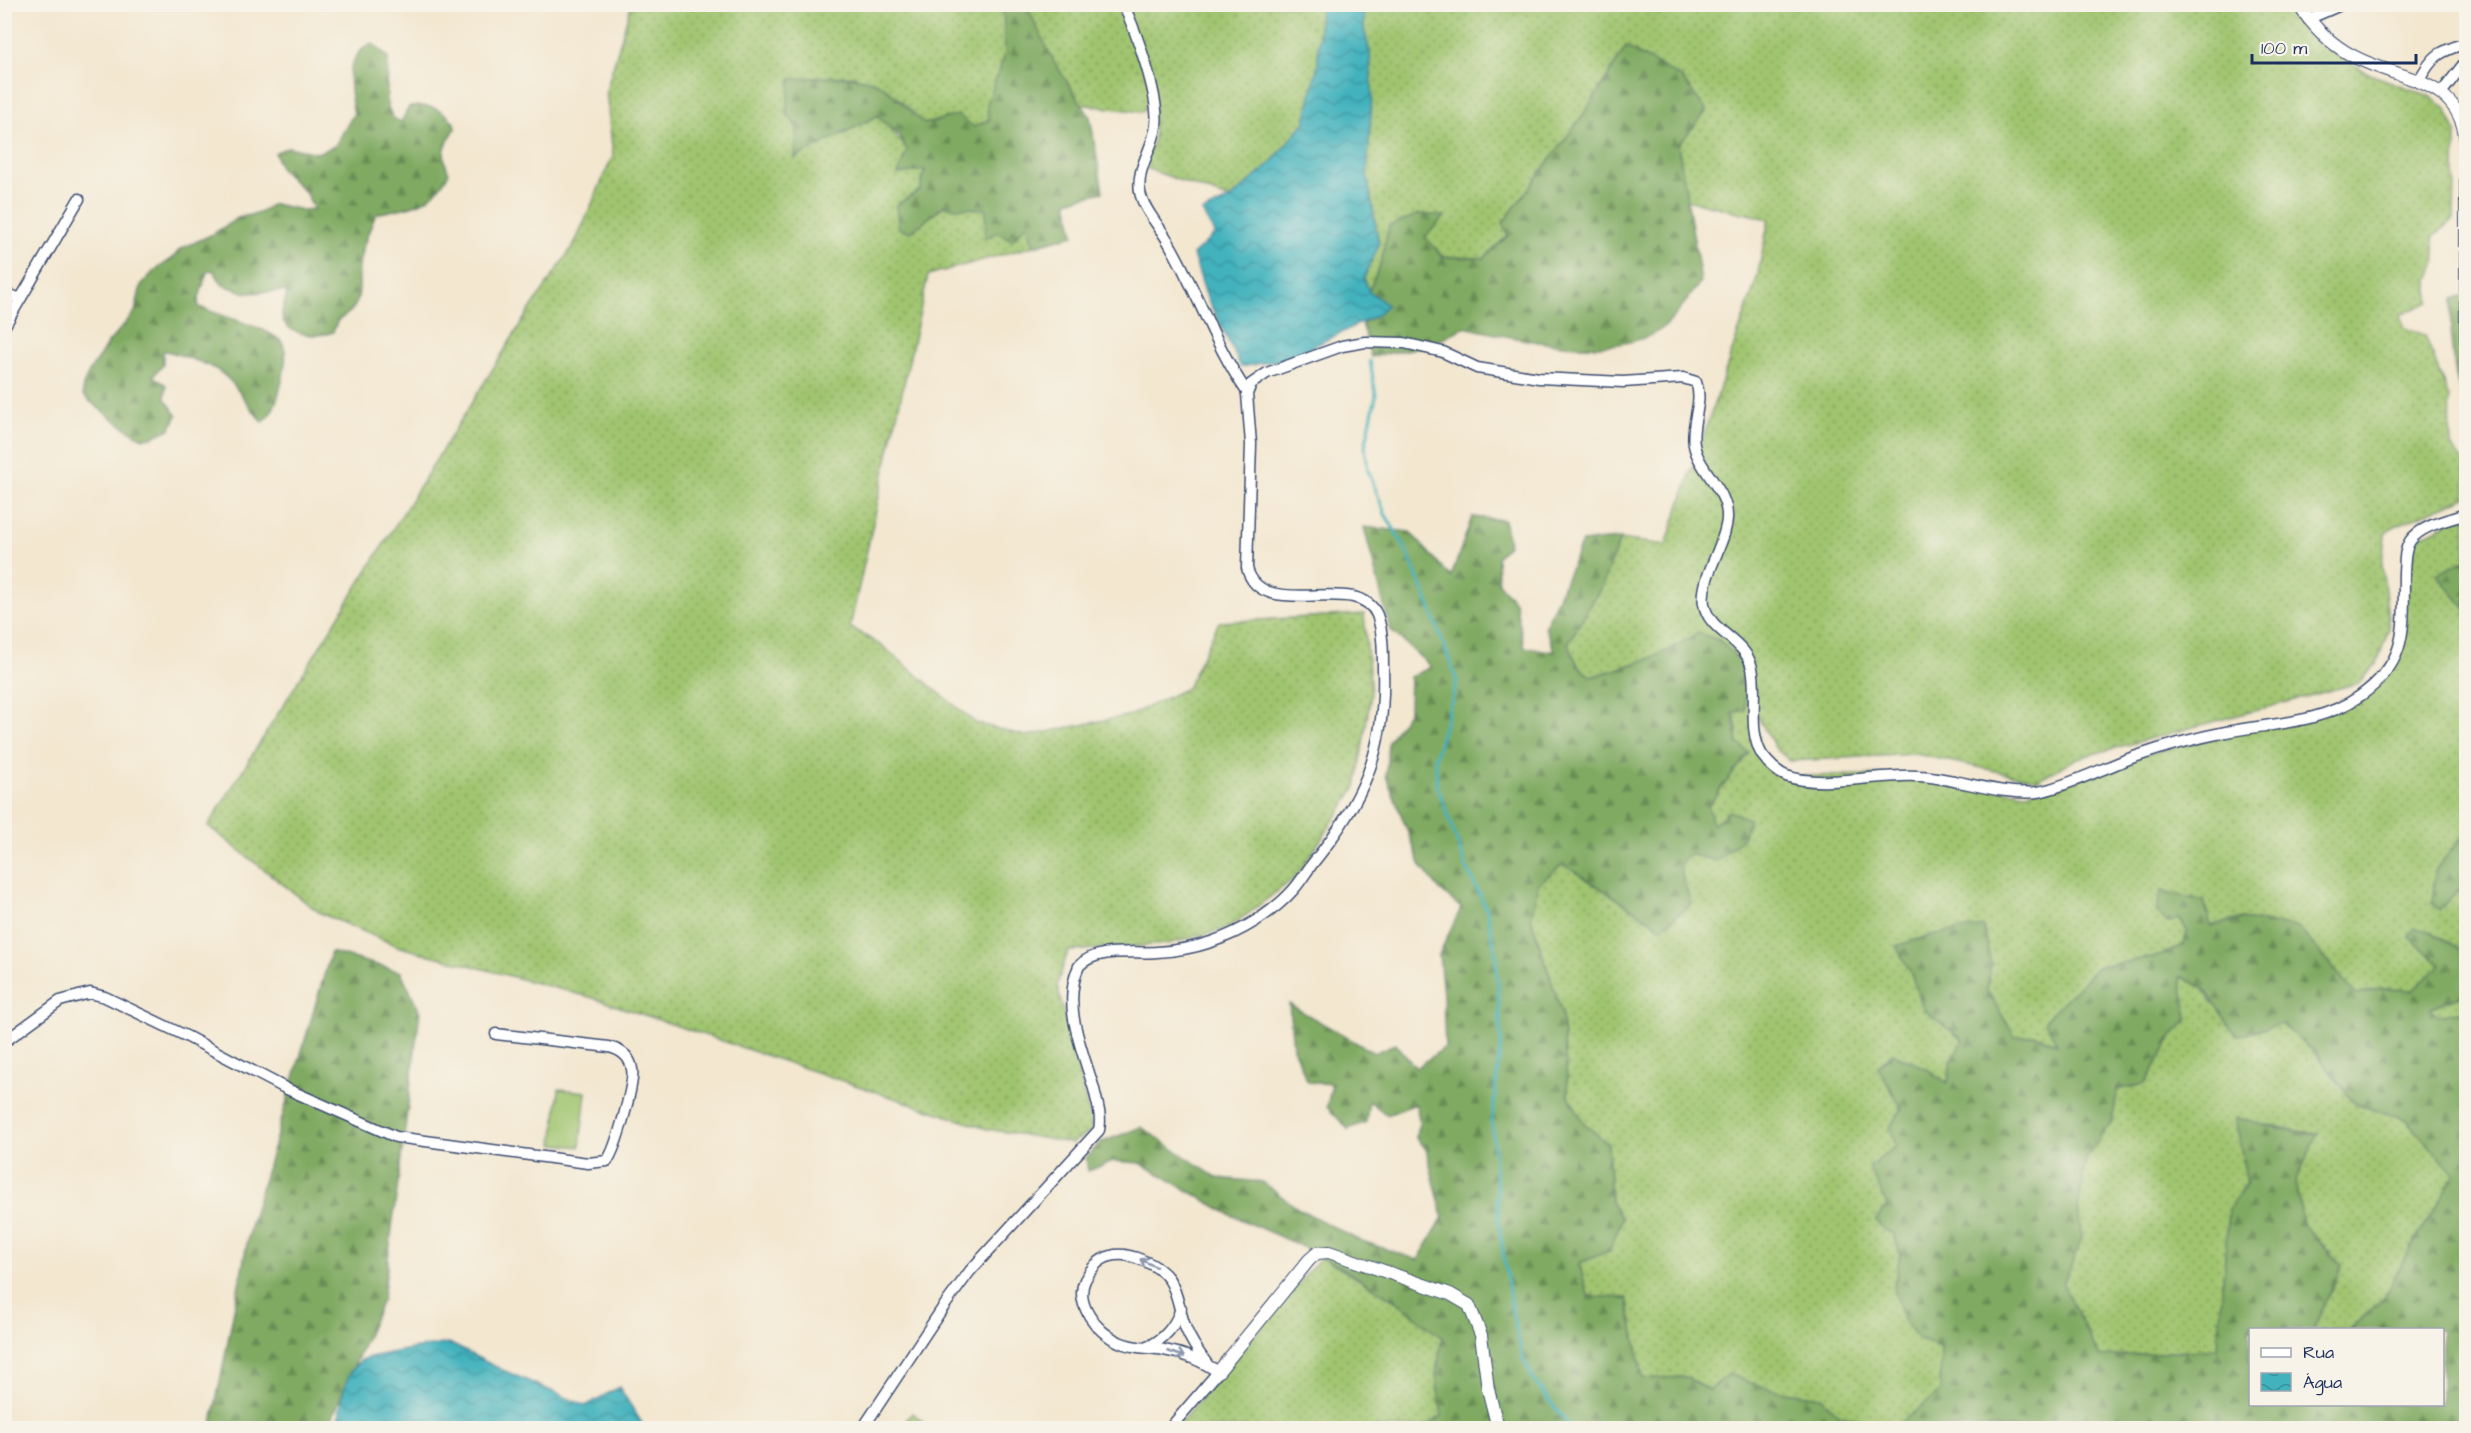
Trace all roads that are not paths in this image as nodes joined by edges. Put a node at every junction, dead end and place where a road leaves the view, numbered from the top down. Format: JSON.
{"nodes":[{"id":1,"x":1123,"y":4,"type":"edge"},
{"id":2,"x":2298,"y":4,"type":"edge"},
{"id":3,"x":2338,"y":5,"type":"edge"},
{"id":4,"x":2308,"y":19,"type":"junction"},
{"id":5,"x":2466,"y":44,"type":"edge"},
{"id":6,"x":2466,"y":61,"type":"edge"},
{"id":7,"x":2418,"y":82,"type":"junction"},
{"id":8,"x":2442,"y":92,"type":"junction"},
{"id":9,"x":2466,"y":142,"type":"edge"},
{"id":10,"x":2466,"y":148,"type":"edge"},
{"id":11,"x":79,"y":199,"type":"dead end"},
{"id":12,"x":4,"y":294,"type":"edge"},
{"id":13,"x":20,"y":298,"type":"junction"},
{"id":14,"x":4,"y":327,"type":"edge"},
{"id":15,"x":2466,"y":340,"type":"edge"},
{"id":16,"x":1247,"y":392,"type":"junction"},
{"id":17,"x":2466,"y":514,"type":"edge"},
{"id":18,"x":496,"y":1034,"type":"dead end"},
{"id":19,"x":4,"y":1042,"type":"edge"},
{"id":20,"x":1181,"y":1307,"type":"junction"},
{"id":21,"x":1144,"y":1348,"type":"junction"},
{"id":22,"x":1207,"y":1364,"type":"junction"},
{"id":23,"x":1218,"y":1372,"type":"junction"},
{"id":24,"x":863,"y":1428,"type":"edge"},
{"id":25,"x":1170,"y":1428,"type":"edge"},
{"id":26,"x":1498,"y":1428,"type":"edge"}],
"edges":[{"from":1,"to":16,"type":"street"},
{"from":2,"to":4,"type":"street"},
{"from":3,"to":4,"type":"street"},
{"from":4,"to":7,"type":"street"},
{"from":5,"to":7,"type":"street"},
{"from":6,"to":8,"type":"street"},
{"from":7,"to":8,"type":"street"},
{"from":8,"to":9,"type":"street"},
{"from":10,"to":15,"type":"street"},
{"from":11,"to":13,"type":"street"},
{"from":12,"to":13,"type":"street"},
{"from":13,"to":14,"type":"street"},
{"from":16,"to":17,"type":"street"},
{"from":16,"to":24,"type":"street"},
{"from":18,"to":19,"type":"street"},
{"from":20,"to":21,"type":"street"},
{"from":20,"to":21,"type":"street","one_way":true},
{"from":20,"to":22,"type":"street"},
{"from":21,"to":22,"type":"street","one_way":true},
{"from":22,"to":23,"type":"street"},
{"from":23,"to":25,"type":"street"},
{"from":23,"to":26,"type":"street"}]}
